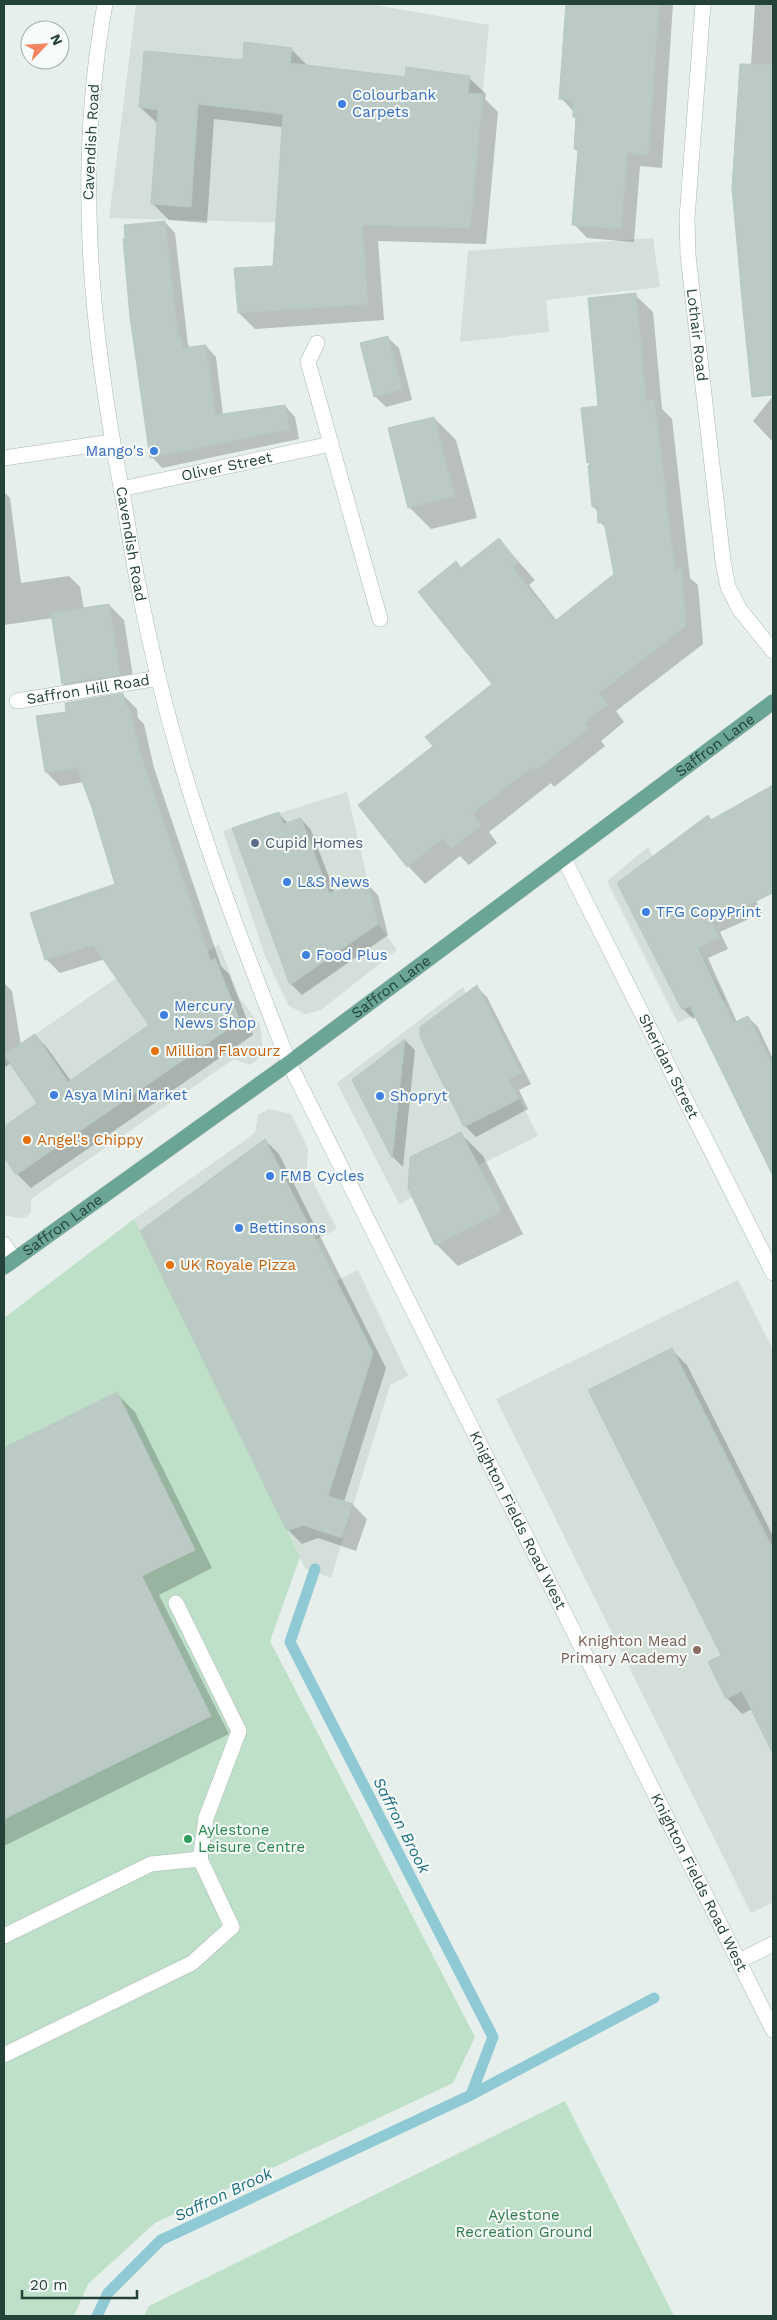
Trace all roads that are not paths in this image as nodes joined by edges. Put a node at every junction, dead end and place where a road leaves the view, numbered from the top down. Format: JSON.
{"nodes":[{"id":1,"x":105,"y":4,"type":"edge"},
{"id":2,"x":703,"y":4,"type":"edge"},
{"id":3,"x":317,"y":343,"type":"dead end"},
{"id":4,"x":112,"y":442,"type":"junction"},
{"id":5,"x":331,"y":444,"type":"junction"},
{"id":6,"x":4,"y":458,"type":"edge"},
{"id":7,"x":121,"y":489,"type":"junction"},
{"id":8,"x":380,"y":618,"type":"dead end"},
{"id":9,"x":773,"y":651,"type":"edge"},
{"id":10,"x":159,"y":678,"type":"junction"},
{"id":11,"x":17,"y":701,"type":"dead end"},
{"id":12,"x":773,"y":702,"type":"edge"},
{"id":13,"x":564,"y":859,"type":"junction"},
{"id":14,"x":289,"y":1063,"type":"junction"},
{"id":15,"x":4,"y":1244,"type":"edge"},
{"id":16,"x":9,"y":1264,"type":"edge"},
{"id":17,"x":773,"y":1273,"type":"edge"},
{"id":18,"x":176,"y":1603,"type":"dead end"},
{"id":19,"x":200,"y":1859,"type":"junction"},
{"id":20,"x":4,"y":1936,"type":"edge"},
{"id":21,"x":773,"y":1944,"type":"edge"},
{"id":22,"x":739,"y":1961,"type":"junction"},
{"id":23,"x":773,"y":2030,"type":"edge"},
{"id":24,"x":4,"y":2055,"type":"edge"}],
"edges":[{"from":1,"to":4,"type":"street","name":"Cavendish Road"},
{"from":2,"to":9,"type":"street","name":"Lothair Road"},
{"from":3,"to":5,"type":"street"},
{"from":4,"to":6,"type":"street"},
{"from":4,"to":7,"type":"street","name":"Cavendish Road"},
{"from":5,"to":7,"type":"street","name":"Oliver Street"},
{"from":5,"to":8,"type":"street"},
{"from":7,"to":10,"type":"street","name":"Cavendish Road"},
{"from":10,"to":11,"type":"street","name":"Saffron Hill Road"},
{"from":10,"to":14,"type":"street","name":"Cavendish Road"},
{"from":12,"to":13,"type":"main road","name":"Saffron Lane"},
{"from":13,"to":14,"type":"main road","name":"Saffron Lane"},
{"from":13,"to":17,"type":"street","name":"Sheridan Street"},
{"from":14,"to":16,"type":"main road","name":"Saffron Lane"},
{"from":14,"to":22,"type":"street","name":"Knighton Fields Road West"},
{"from":15,"to":16,"type":"street"},
{"from":18,"to":19,"type":"street"},
{"from":19,"to":20,"type":"street"},
{"from":19,"to":24,"type":"street"},
{"from":21,"to":22,"type":"street"},
{"from":22,"to":23,"type":"street","name":"Knighton Fields Road West"}]}
